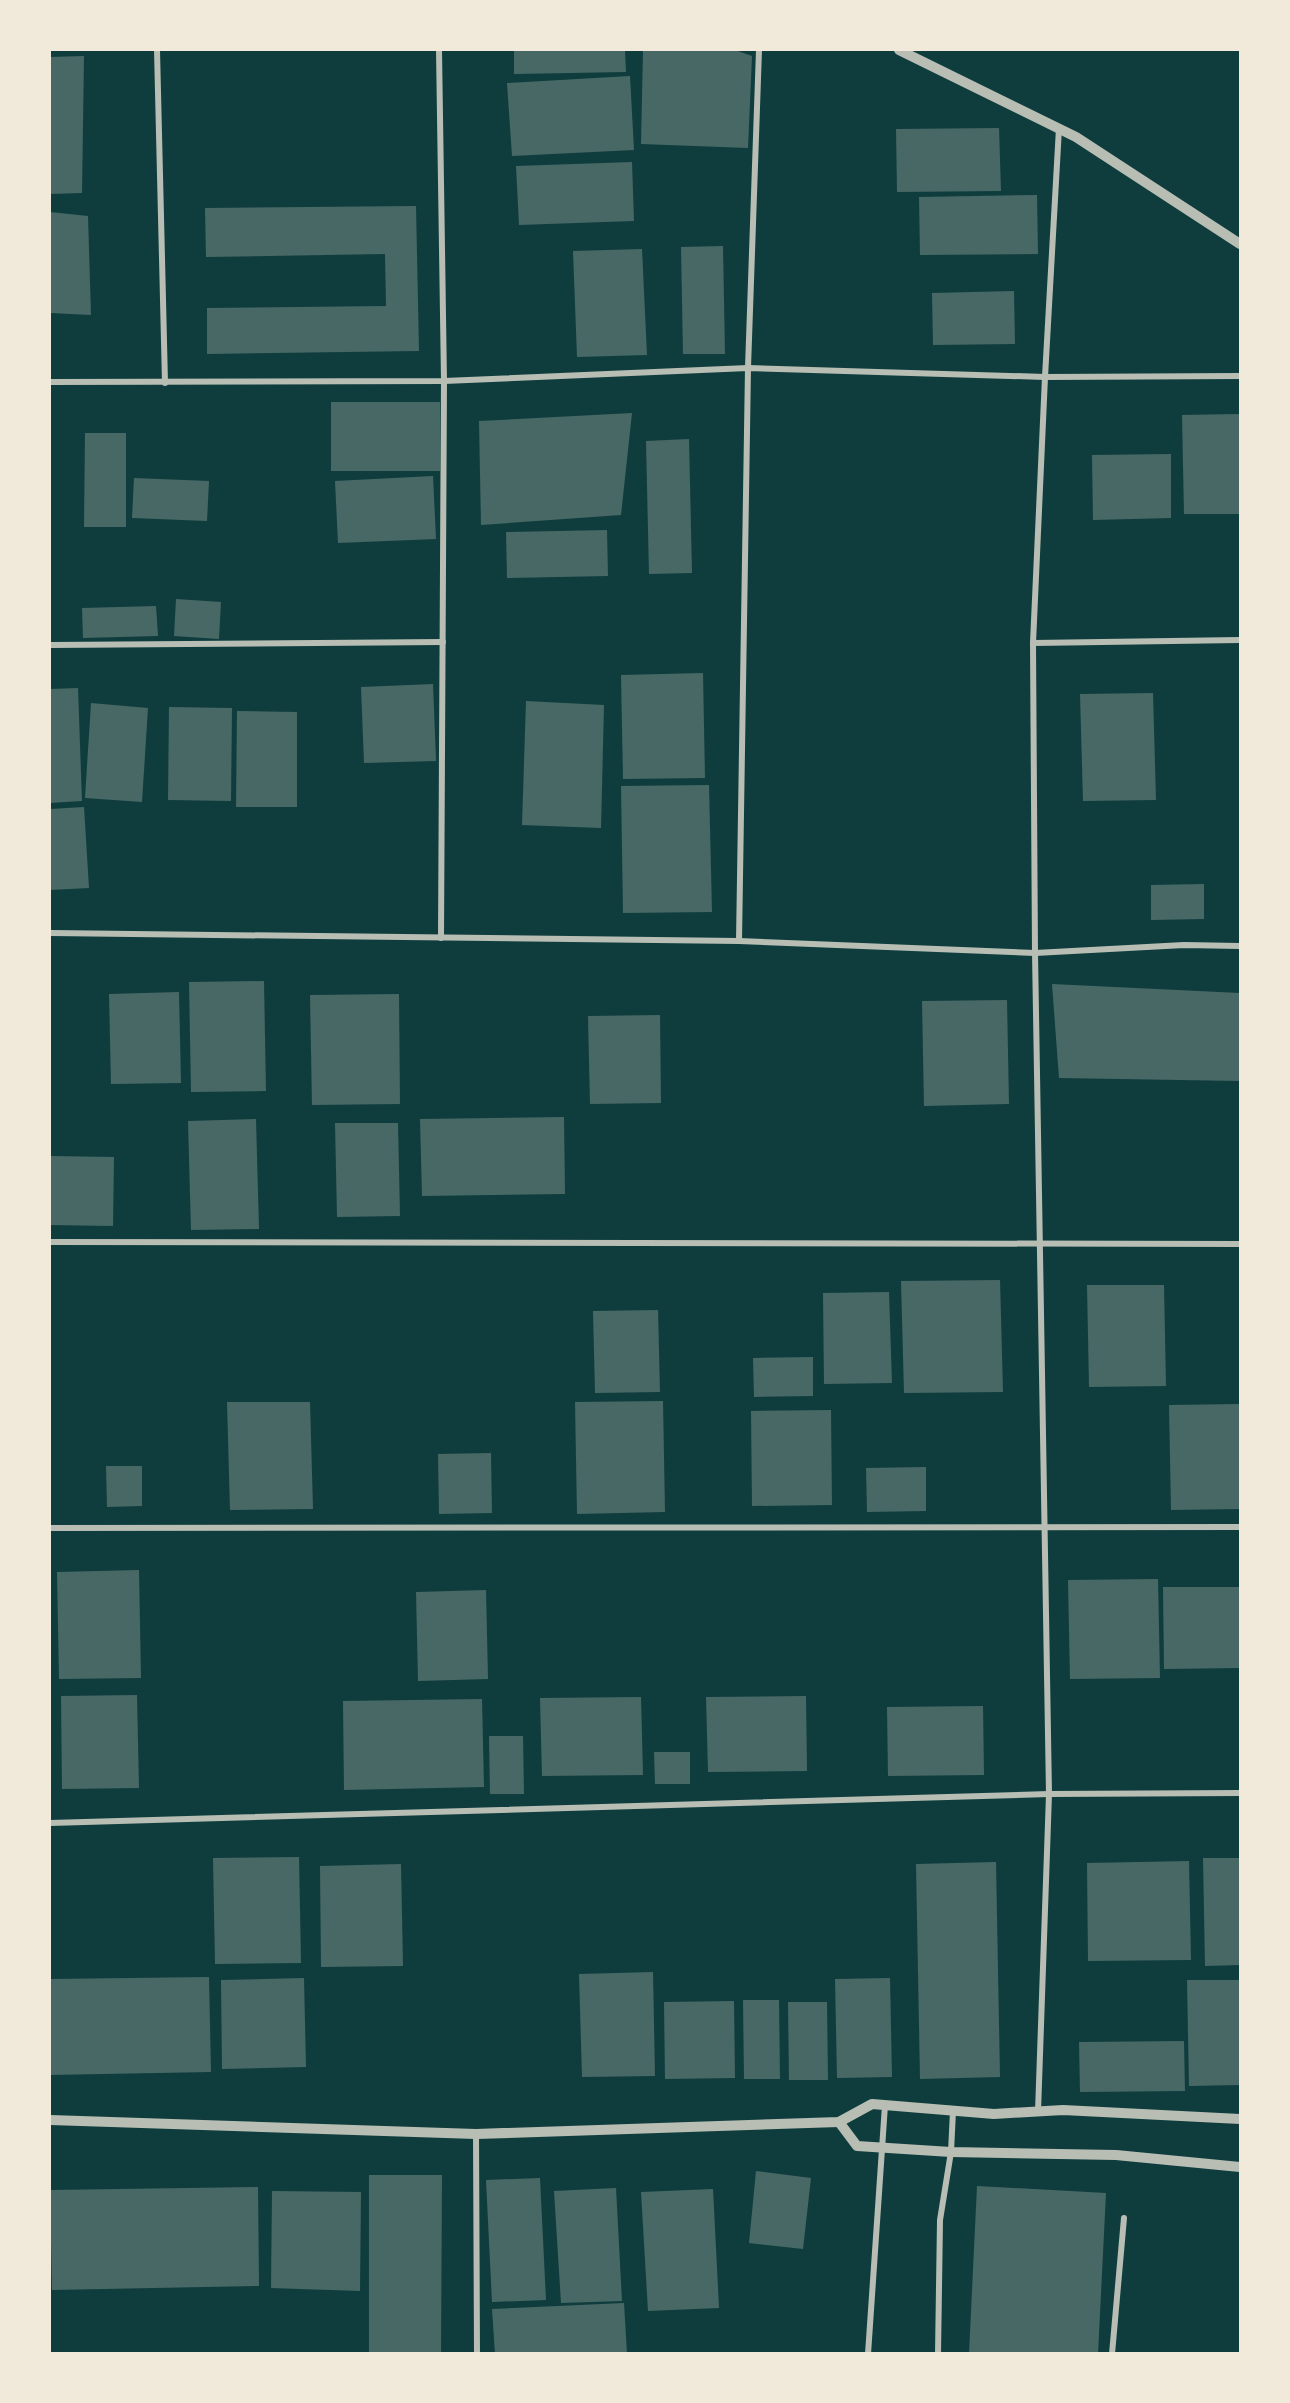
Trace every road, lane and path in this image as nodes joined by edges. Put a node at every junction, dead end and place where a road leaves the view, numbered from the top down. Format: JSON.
{"nodes":[{"id":1,"x":157,"y":50,"type":"edge"},
{"id":2,"x":439,"y":50,"type":"edge"},
{"id":3,"x":759,"y":50,"type":"edge"},
{"id":4,"x":899,"y":50,"type":"edge"},
{"id":5,"x":1059,"y":127,"type":"junction"},
{"id":6,"x":1240,"y":244,"type":"edge"},
{"id":7,"x":747,"y":368,"type":"junction"},
{"id":8,"x":1240,"y":376,"type":"edge"},
{"id":9,"x":1045,"y":377,"type":"junction"},
{"id":10,"x":444,"y":381,"type":"junction"},
{"id":11,"x":50,"y":382,"type":"edge"},
{"id":12,"x":165,"y":383,"type":"junction"},
{"id":13,"x":1240,"y":639,"type":"edge"},
{"id":14,"x":443,"y":642,"type":"junction"},
{"id":15,"x":1033,"y":643,"type":"junction"},
{"id":16,"x":50,"y":645,"type":"edge"},
{"id":17,"x":50,"y":933,"type":"edge"},
{"id":18,"x":441,"y":938,"type":"junction"},
{"id":19,"x":739,"y":941,"type":"junction"},
{"id":20,"x":1240,"y":946,"type":"edge"},
{"id":21,"x":1035,"y":953,"type":"junction"},
{"id":22,"x":50,"y":1242,"type":"edge"},
{"id":23,"x":1040,"y":1244,"type":"junction"},
{"id":24,"x":1240,"y":1244,"type":"edge"},
{"id":25,"x":1044,"y":1527,"type":"junction"},
{"id":26,"x":1240,"y":1527,"type":"edge"},
{"id":27,"x":50,"y":1528,"type":"edge"},
{"id":28,"x":1240,"y":1792,"type":"edge"},
{"id":29,"x":1049,"y":1794,"type":"junction"},
{"id":30,"x":50,"y":1823,"type":"edge"},
{"id":31,"x":885,"y":2105,"type":"junction"},
{"id":32,"x":953,"y":2111,"type":"junction"},
{"id":33,"x":1038,"y":2112,"type":"junction"},
{"id":34,"x":50,"y":2120,"type":"edge"},
{"id":35,"x":1240,"y":2120,"type":"edge"},
{"id":36,"x":839,"y":2122,"type":"junction"},
{"id":37,"x":476,"y":2134,"type":"junction"},
{"id":38,"x":882,"y":2147,"type":"junction"},
{"id":39,"x":951,"y":2152,"type":"junction"},
{"id":40,"x":1240,"y":2167,"type":"edge"},
{"id":41,"x":1124,"y":2218,"type":"dead end"},
{"id":42,"x":477,"y":2354,"type":"edge"},
{"id":43,"x":868,"y":2354,"type":"edge"},
{"id":44,"x":938,"y":2354,"type":"edge"},
{"id":45,"x":1112,"y":2354,"type":"edge"}],
"edges":[{"from":1,"to":12,"type":"street"},
{"from":2,"to":10,"type":"street"},
{"from":3,"to":7,"type":"street"},
{"from":4,"to":5,"type":"street"},
{"from":5,"to":6,"type":"street"},
{"from":5,"to":9,"type":"street"},
{"from":7,"to":9,"type":"street"},
{"from":7,"to":10,"type":"street"},
{"from":7,"to":19,"type":"street"},
{"from":8,"to":9,"type":"street"},
{"from":9,"to":15,"type":"street"},
{"from":10,"to":12,"type":"street"},
{"from":10,"to":14,"type":"street"},
{"from":11,"to":12,"type":"street"},
{"from":13,"to":15,"type":"street"},
{"from":14,"to":16,"type":"street"},
{"from":14,"to":18,"type":"street"},
{"from":15,"to":21,"type":"street"},
{"from":17,"to":18,"type":"street"},
{"from":18,"to":19,"type":"street"},
{"from":19,"to":21,"type":"street"},
{"from":20,"to":21,"type":"street"},
{"from":21,"to":23,"type":"street"},
{"from":22,"to":23,"type":"street"},
{"from":23,"to":24,"type":"street"},
{"from":23,"to":25,"type":"street"},
{"from":25,"to":26,"type":"street"},
{"from":25,"to":27,"type":"street"},
{"from":25,"to":29,"type":"street"},
{"from":28,"to":29,"type":"street"},
{"from":29,"to":30,"type":"street"},
{"from":29,"to":33,"type":"street"},
{"from":31,"to":32,"type":"street"},
{"from":31,"to":36,"type":"street"},
{"from":31,"to":38,"type":"street"},
{"from":32,"to":33,"type":"street"},
{"from":32,"to":39,"type":"street"},
{"from":33,"to":35,"type":"street"},
{"from":34,"to":37,"type":"street"},
{"from":36,"to":37,"type":"street"},
{"from":36,"to":38,"type":"street"},
{"from":37,"to":42,"type":"street"},
{"from":38,"to":39,"type":"street"},
{"from":38,"to":43,"type":"street"},
{"from":39,"to":40,"type":"street"},
{"from":39,"to":44,"type":"street"},
{"from":41,"to":45,"type":"street"}]}
